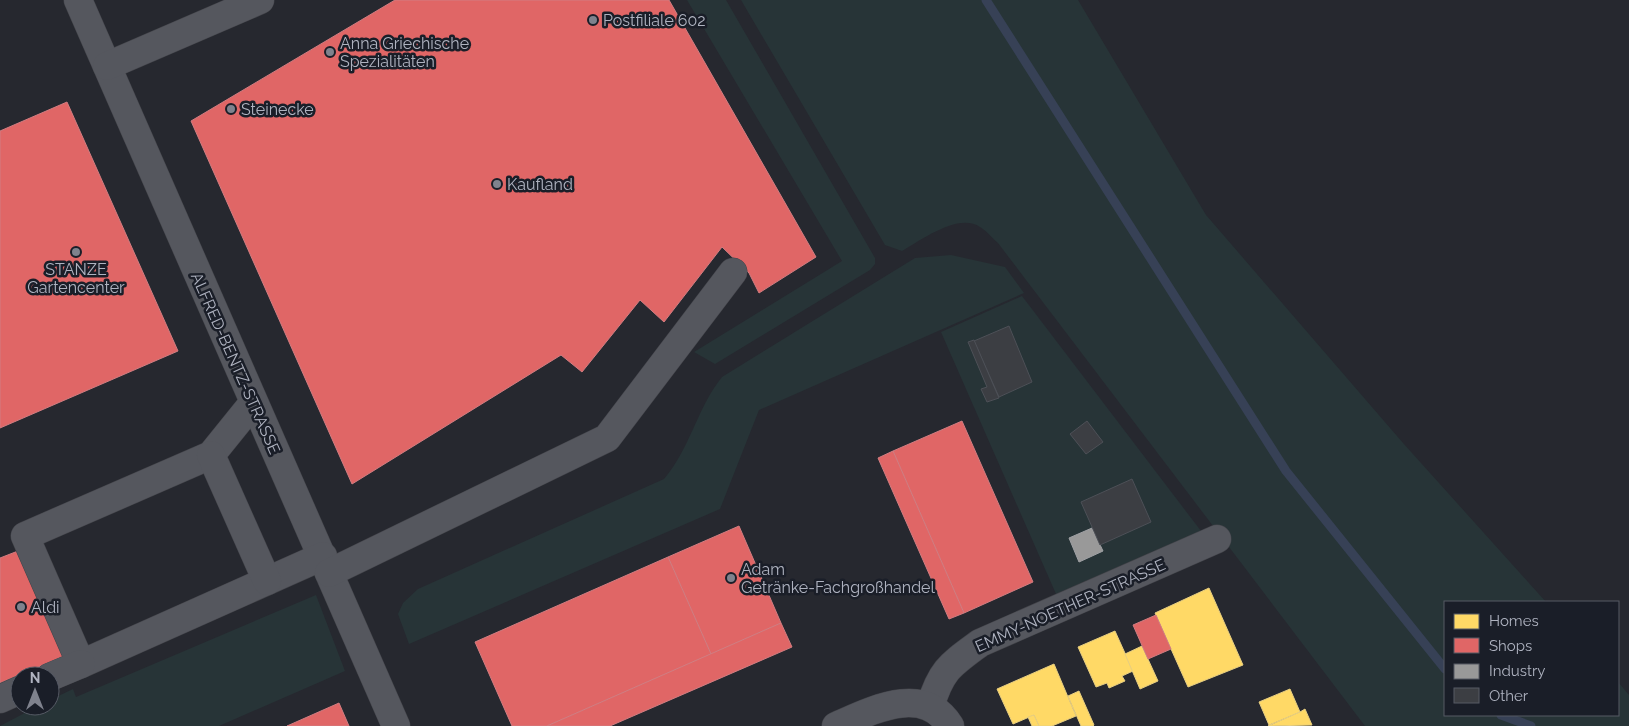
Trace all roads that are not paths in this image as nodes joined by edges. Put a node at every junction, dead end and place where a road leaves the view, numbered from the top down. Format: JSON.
{"nodes":[{"id":1,"x":78,"y":0,"type":"edge"},
{"id":2,"x":260,"y":0,"type":"edge"},
{"id":3,"x":107,"y":66,"type":"junction"},
{"id":4,"x":733,"y":272,"type":"dead end"},
{"id":5,"x":253,"y":403,"type":"junction"},
{"id":6,"x":211,"y":455,"type":"junction"},
{"id":7,"x":1218,"y":539,"type":"dead end"},
{"id":8,"x":326,"y":565,"type":"junction"},
{"id":9,"x":267,"y":582,"type":"junction"},
{"id":10,"x":81,"y":664,"type":"junction"},
{"id":11,"x":60,"y":673,"type":"edge"},
{"id":12,"x":930,"y":707,"type":"junction"},
{"id":13,"x":396,"y":726,"type":"edge"},
{"id":14,"x":836,"y":726,"type":"edge"},
{"id":15,"x":950,"y":726,"type":"edge"}],
"edges":[{"from":1,"to":3,"type":"street","name":"ALFRED-BENTZ-STRASSE"},
{"from":2,"to":3,"type":"street"},
{"from":3,"to":5,"type":"street","name":"ALFRED-BENTZ-STRASSE"},
{"from":4,"to":8,"type":"street"},
{"from":5,"to":6,"type":"street"},
{"from":5,"to":8,"type":"street","name":"ALFRED-BENTZ-STRASSE"},
{"from":6,"to":9,"type":"street"},
{"from":6,"to":10,"type":"street"},
{"from":7,"to":12,"type":"street","name":"EMMY-NOETHER-STRASSE"},
{"from":8,"to":9,"type":"street"},
{"from":8,"to":13,"type":"street","name":"ALFRED-BENTZ-STRASSE"},
{"from":9,"to":10,"type":"street"},
{"from":10,"to":11,"type":"street"},
{"from":12,"to":14,"type":"street"},
{"from":12,"to":15,"type":"street"}]}
